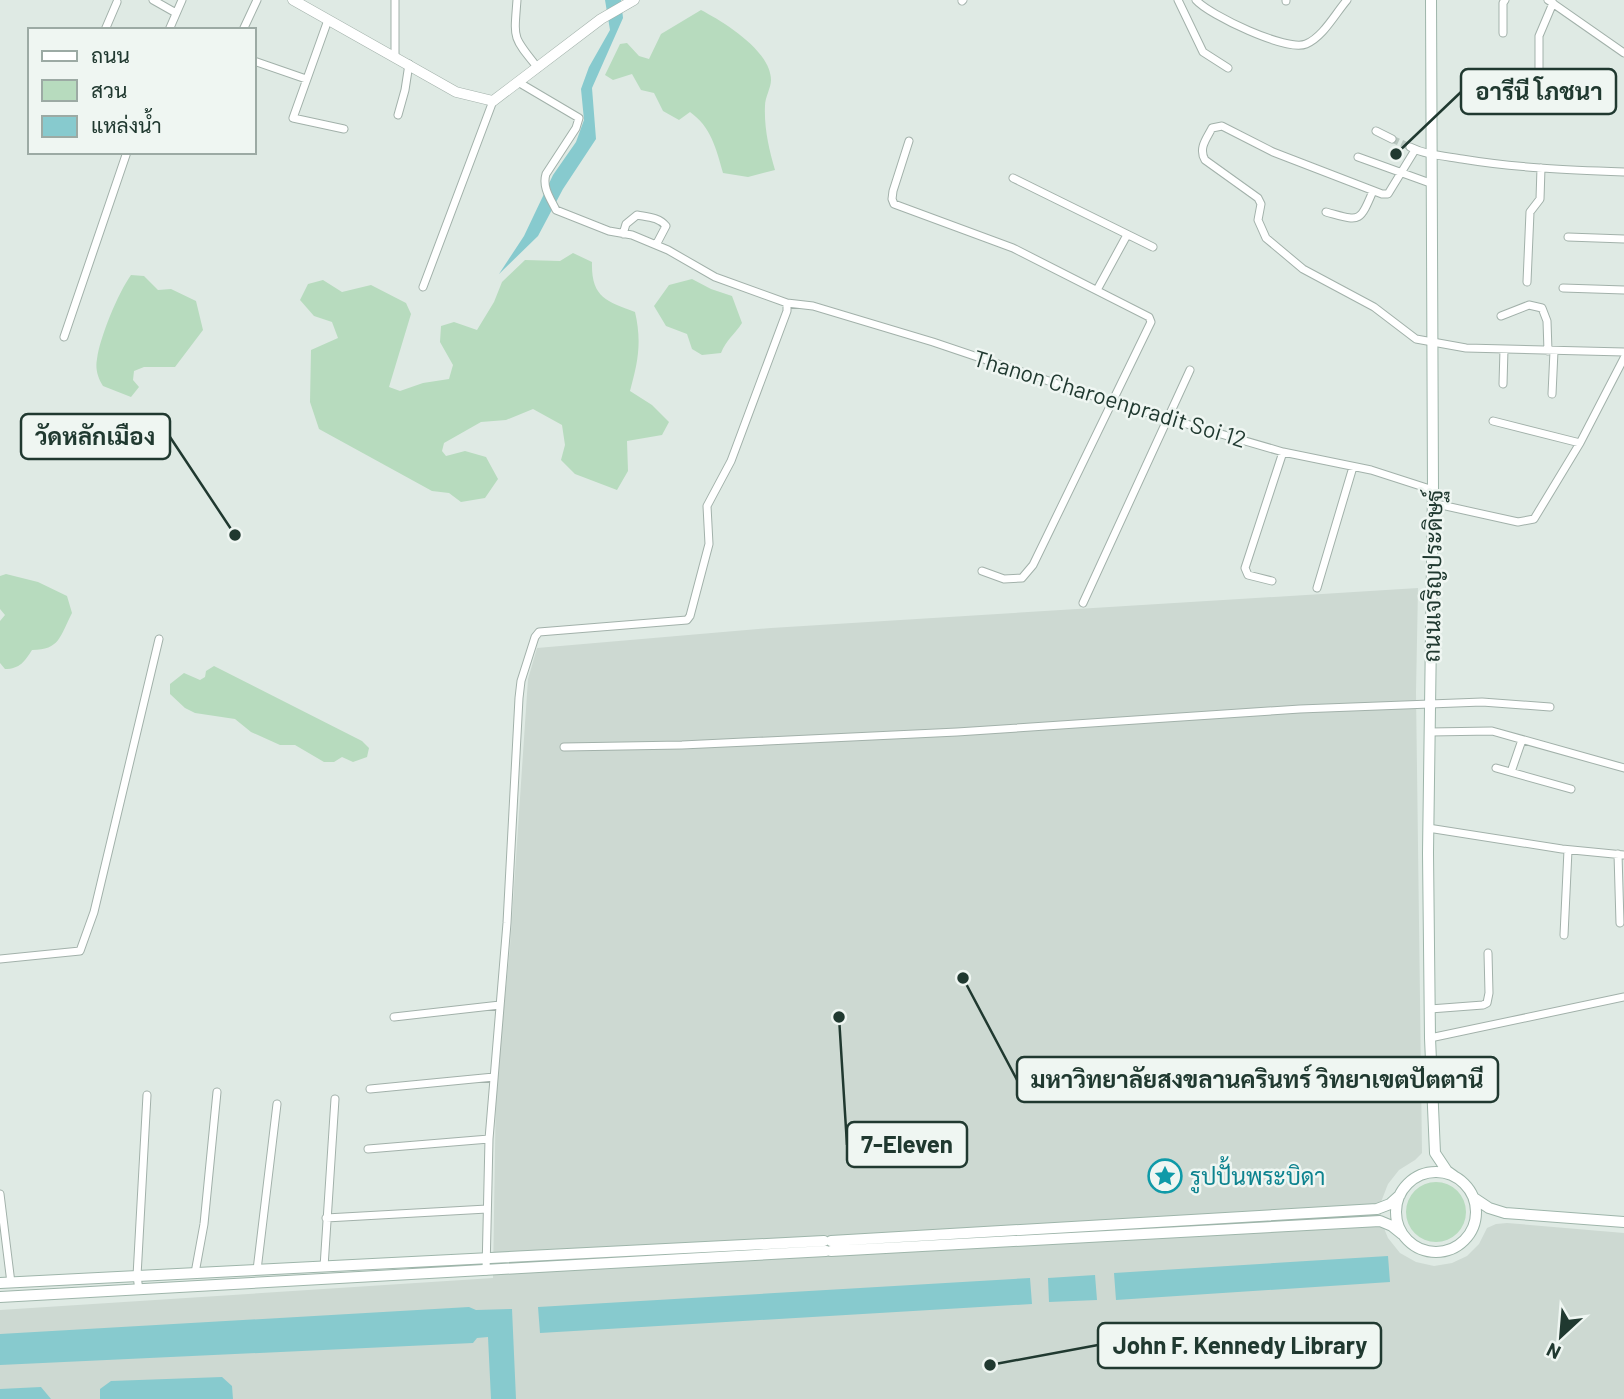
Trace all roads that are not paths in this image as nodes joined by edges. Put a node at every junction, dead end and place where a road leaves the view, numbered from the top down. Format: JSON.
{"nodes":[{"id":1,"x":153,"y":0,"type":"edge"},
{"id":2,"x":181,"y":0,"type":"edge"},
{"id":3,"x":257,"y":0,"type":"edge"},
{"id":4,"x":293,"y":0,"type":"edge"},
{"id":5,"x":395,"y":0,"type":"edge"},
{"id":6,"x":517,"y":0,"type":"edge"},
{"id":7,"x":1178,"y":0,"type":"edge"},
{"id":8,"x":1196,"y":0,"type":"edge"},
{"id":9,"x":1347,"y":0,"type":"edge"},
{"id":10,"x":1431,"y":0,"type":"edge"},
{"id":11,"x":1505,"y":0,"type":"edge"},
{"id":12,"x":1566,"y":0,"type":"edge"},
{"id":13,"x":632,"y":1,"type":"edge"},
{"id":14,"x":117,"y":2,"type":"dead end"},
{"id":15,"x":1550,"y":2,"type":"edge"},
{"id":16,"x":1563,"y":10,"type":"junction"},
{"id":17,"x":176,"y":13,"type":"junction"},
{"id":18,"x":328,"y":20,"type":"junction"},
{"id":19,"x":106,"y":28,"type":"edge"},
{"id":20,"x":170,"y":28,"type":"edge"},
{"id":21,"x":244,"y":28,"type":"edge"},
{"id":22,"x":1503,"y":33,"type":"dead end"},
{"id":23,"x":1624,"y":52,"type":"edge"},
{"id":24,"x":395,"y":56,"type":"junction"},
{"id":25,"x":256,"y":62,"type":"edge"},
{"id":26,"x":409,"y":64,"type":"junction"},
{"id":27,"x":538,"y":68,"type":"junction"},
{"id":28,"x":1228,"y":68,"type":"dead end"},
{"id":29,"x":1486,"y":78,"type":"dead end"},
{"id":30,"x":1539,"y":78,"type":"junction"},
{"id":31,"x":306,"y":79,"type":"junction"},
{"id":32,"x":518,"y":82,"type":"junction"},
{"id":33,"x":493,"y":101,"type":"junction"},
{"id":34,"x":1539,"y":103,"type":"dead end"},
{"id":35,"x":398,"y":115,"type":"dead end"},
{"id":36,"x":344,"y":129,"type":"dead end"},
{"id":37,"x":1376,"y":131,"type":"dead end"},
{"id":38,"x":1392,"y":139,"type":"tunnel mouth"},
{"id":39,"x":909,"y":142,"type":"dead end"},
{"id":40,"x":126,"y":154,"type":"edge"},
{"id":41,"x":1431,"y":155,"type":"junction"},
{"id":42,"x":1358,"y":157,"type":"dead end"},
{"id":43,"x":1541,"y":168,"type":"junction"},
{"id":44,"x":1624,"y":172,"type":"edge"},
{"id":45,"x":1403,"y":173,"type":"junction"},
{"id":46,"x":1013,"y":178,"type":"dead end"},
{"id":47,"x":1430,"y":183,"type":"junction"},
{"id":48,"x":1373,"y":191,"type":"junction"},
{"id":49,"x":1326,"y":212,"type":"dead end"},
{"id":50,"x":623,"y":234,"type":"junction"},
{"id":51,"x":1127,"y":235,"type":"junction"},
{"id":52,"x":1568,"y":237,"type":"dead end"},
{"id":53,"x":1624,"y":239,"type":"edge"},
{"id":54,"x":656,"y":245,"type":"junction"},
{"id":55,"x":1153,"y":247,"type":"dead end"},
{"id":56,"x":1527,"y":282,"type":"dead end"},
{"id":57,"x":423,"y":287,"type":"dead end"},
{"id":58,"x":1563,"y":289,"type":"dead end"},
{"id":59,"x":1097,"y":290,"type":"junction"},
{"id":60,"x":1624,"y":290,"type":"edge"},
{"id":61,"x":788,"y":303,"type":"junction"},
{"id":62,"x":1501,"y":316,"type":"dead end"},
{"id":63,"x":64,"y":337,"type":"dead end"},
{"id":64,"x":1432,"y":343,"type":"junction"},
{"id":65,"x":1504,"y":349,"type":"junction"},
{"id":66,"x":1551,"y":351,"type":"junction"},
{"id":67,"x":1624,"y":355,"type":"edge"},
{"id":68,"x":1190,"y":370,"type":"dead end"},
{"id":69,"x":1503,"y":384,"type":"dead end"},
{"id":70,"x":1552,"y":394,"type":"dead end"},
{"id":71,"x":1111,"y":402,"type":"junction"},
{"id":72,"x":1167,"y":418,"type":"junction"},
{"id":73,"x":1493,"y":421,"type":"dead end"},
{"id":74,"x":1580,"y":443,"type":"junction"},
{"id":75,"x":1283,"y":452,"type":"junction"},
{"id":76,"x":1353,"y":467,"type":"junction"},
{"id":77,"x":1433,"y":490,"type":"junction"},
{"id":78,"x":1432,"y":503,"type":"junction"},
{"id":79,"x":982,"y":571,"type":"dead end"},
{"id":80,"x":1272,"y":581,"type":"dead end"},
{"id":81,"x":1317,"y":588,"type":"dead end"},
{"id":82,"x":1083,"y":603,"type":"dead end"},
{"id":83,"x":159,"y":639,"type":"dead end"},
{"id":84,"x":1430,"y":705,"type":"junction"},
{"id":85,"x":1550,"y":707,"type":"dead end"},
{"id":86,"x":1430,"y":732,"type":"junction"},
{"id":87,"x":1522,"y":740,"type":"junction"},
{"id":88,"x":564,"y":747,"type":"dead end"},
{"id":89,"x":1496,"y":768,"type":"dead end"},
{"id":90,"x":1624,"y":768,"type":"edge"},
{"id":91,"x":1511,"y":772,"type":"junction"},
{"id":92,"x":1572,"y":789,"type":"dead end"},
{"id":93,"x":1428,"y":828,"type":"junction"},
{"id":94,"x":1568,"y":850,"type":"junction"},
{"id":95,"x":1621,"y":855,"type":"edge"},
{"id":96,"x":1620,"y":923,"type":"dead end"},
{"id":97,"x":1564,"y":935,"type":"dead end"},
{"id":98,"x":1488,"y":953,"type":"dead end"},
{"id":99,"x":0,"y":959,"type":"edge"},
{"id":100,"x":1624,"y":997,"type":"edge"},
{"id":101,"x":500,"y":1005,"type":"junction"},
{"id":102,"x":1430,"y":1009,"type":"junction"},
{"id":103,"x":394,"y":1017,"type":"dead end"},
{"id":104,"x":1430,"y":1038,"type":"junction"},
{"id":105,"x":494,"y":1077,"type":"junction"},
{"id":106,"x":370,"y":1089,"type":"dead end"},
{"id":107,"x":217,"y":1092,"type":"dead end"},
{"id":108,"x":147,"y":1095,"type":"dead end"},
{"id":109,"x":335,"y":1099,"type":"dead end"},
{"id":110,"x":277,"y":1104,"type":"dead end"},
{"id":111,"x":489,"y":1139,"type":"junction"},
{"id":112,"x":368,"y":1149,"type":"dead end"},
{"id":113,"x":1435,"y":1153,"type":"junction"},
{"id":114,"x":1419,"y":1176,"type":"junction"},
{"id":115,"x":1454,"y":1177,"type":"junction"},
{"id":116,"x":0,"y":1194,"type":"edge"},
{"id":117,"x":1400,"y":1195,"type":"junction"},
{"id":118,"x":1473,"y":1197,"type":"junction"},
{"id":119,"x":486,"y":1209,"type":"junction"},
{"id":120,"x":1504,"y":1213,"type":"junction"},
{"id":121,"x":326,"y":1218,"type":"junction"},
{"id":122,"x":1624,"y":1222,"type":"edge"},
{"id":123,"x":1472,"y":1231,"type":"junction"},
{"id":124,"x":1402,"y":1234,"type":"junction"},
{"id":125,"x":828,"y":1246,"type":"junction"},
{"id":126,"x":485,"y":1259,"type":"junction"},
{"id":127,"x":324,"y":1267,"type":"junction"},
{"id":128,"x":257,"y":1270,"type":"junction"},
{"id":129,"x":486,"y":1271,"type":"junction"},
{"id":130,"x":195,"y":1273,"type":"junction"},
{"id":131,"x":137,"y":1276,"type":"junction"},
{"id":132,"x":6,"y":1283,"type":"edge"},
{"id":133,"x":139,"y":1290,"type":"junction"},
{"id":134,"x":0,"y":1297,"type":"edge"}],
"edges":[{"from":1,"to":17,"type":"street"},
{"from":2,"to":17,"type":"street"},
{"from":3,"to":21,"type":"street"},
{"from":4,"to":18,"type":"street"},
{"from":5,"to":24,"type":"street"},
{"from":6,"to":27,"type":"street"},
{"from":7,"to":28,"type":"street"},
{"from":8,"to":9,"type":"street"},
{"from":10,"to":41,"type":"main road","name":"ถนนเจริญประดิษฐ์"},
{"from":11,"to":22,"type":"street"},
{"from":12,"to":16,"type":"street"},
{"from":13,"to":27,"type":"street"},
{"from":14,"to":19,"type":"street"},
{"from":15,"to":16,"type":"street"},
{"from":15,"to":30,"type":"street"},
{"from":16,"to":23,"type":"street"},
{"from":17,"to":20,"type":"street"},
{"from":18,"to":24,"type":"street"},
{"from":18,"to":31,"type":"street"},
{"from":24,"to":26,"type":"street"},
{"from":25,"to":31,"type":"street"},
{"from":26,"to":33,"type":"street"},
{"from":26,"to":35,"type":"street"},
{"from":27,"to":32,"type":"street"},
{"from":29,"to":30,"type":"street"},
{"from":30,"to":34,"type":"street"},
{"from":31,"to":36,"type":"street"},
{"from":32,"to":33,"type":"street"},
{"from":32,"to":50,"type":"street","name":"Thanon Charoenpradit Soi 12"},
{"from":33,"to":57,"type":"street"},
{"from":37,"to":38,"type":"street"},
{"from":39,"to":59,"type":"street"},
{"from":40,"to":63,"type":"street"},
{"from":41,"to":43,"type":"street"},
{"from":41,"to":45,"type":"street"},
{"from":41,"to":47,"type":"main road","name":"ถนนเจริญประดิษฐ์"},
{"from":42,"to":45,"type":"street"},
{"from":43,"to":44,"type":"street"},
{"from":43,"to":56,"type":"street"},
{"from":45,"to":47,"type":"street"},
{"from":45,"to":48,"type":"street"},
{"from":46,"to":51,"type":"street"},
{"from":47,"to":64,"type":"main road","name":"ถนนเจริญประดิษฐ์"},
{"from":48,"to":49,"type":"street"},
{"from":48,"to":64,"type":"street"},
{"from":50,"to":54,"type":"street","name":"Thanon Charoenpradit Soi 12"},
{"from":50,"to":54,"type":"street"},
{"from":51,"to":55,"type":"street"},
{"from":51,"to":59,"type":"street"},
{"from":52,"to":53,"type":"street"},
{"from":54,"to":61,"type":"street","name":"Thanon Charoenpradit Soi 12"},
{"from":58,"to":60,"type":"street"},
{"from":59,"to":71,"type":"street"},
{"from":61,"to":71,"type":"street","name":"Thanon Charoenpradit Soi 12"},
{"from":61,"to":101,"type":"street"},
{"from":62,"to":66,"type":"street"},
{"from":64,"to":65,"type":"street"},
{"from":64,"to":77,"type":"main road","name":"ถนนเจริญประดิษฐ์"},
{"from":65,"to":66,"type":"street"},
{"from":65,"to":69,"type":"street"},
{"from":66,"to":67,"type":"street"},
{"from":66,"to":70,"type":"street"},
{"from":67,"to":74,"type":"street"},
{"from":68,"to":72,"type":"street"},
{"from":71,"to":72,"type":"street","name":"Thanon Charoenpradit Soi 12"},
{"from":71,"to":79,"type":"street"},
{"from":72,"to":75,"type":"street","name":"Thanon Charoenpradit Soi 12"},
{"from":72,"to":82,"type":"street"},
{"from":73,"to":74,"type":"street"},
{"from":74,"to":78,"type":"street"},
{"from":75,"to":76,"type":"street","name":"Thanon Charoenpradit Soi 12"},
{"from":75,"to":80,"type":"street"},
{"from":76,"to":77,"type":"street","name":"Thanon Charoenpradit Soi 12"},
{"from":76,"to":81,"type":"street"},
{"from":77,"to":78,"type":"main road","name":"ถนนเจริญประดิษฐ์"},
{"from":78,"to":84,"type":"main road","name":"ถนนเจริญประดิษฐ์"},
{"from":83,"to":99,"type":"street"},
{"from":84,"to":85,"type":"street"},
{"from":84,"to":86,"type":"main road","name":"ถนนเจริญประดิษฐ์"},
{"from":84,"to":88,"type":"street"},
{"from":86,"to":87,"type":"street"},
{"from":86,"to":93,"type":"main road","name":"ถนนเจริญประดิษฐ์"},
{"from":87,"to":90,"type":"street"},
{"from":87,"to":91,"type":"street"},
{"from":89,"to":91,"type":"street"},
{"from":91,"to":92,"type":"street"},
{"from":93,"to":94,"type":"street"},
{"from":93,"to":102,"type":"main road","name":"ถนนเจริญประดิษฐ์"},
{"from":94,"to":95,"type":"street"},
{"from":94,"to":97,"type":"street"},
{"from":95,"to":96,"type":"street"},
{"from":98,"to":102,"type":"street"},
{"from":100,"to":104,"type":"street"},
{"from":101,"to":103,"type":"street"},
{"from":101,"to":105,"type":"street"},
{"from":102,"to":104,"type":"main road","name":"ถนนเจริญประดิษฐ์"},
{"from":104,"to":113,"type":"main road","name":"ถนนเจริญประดิษฐ์"},
{"from":105,"to":106,"type":"street"},
{"from":105,"to":111,"type":"street"},
{"from":107,"to":130,"type":"street"},
{"from":108,"to":131,"type":"street"},
{"from":109,"to":121,"type":"street"},
{"from":110,"to":128,"type":"street"},
{"from":111,"to":112,"type":"street"},
{"from":111,"to":119,"type":"street"},
{"from":113,"to":114,"type":"main road"},
{"from":113,"to":115,"type":"main road"},
{"from":114,"to":115,"type":"main road"},
{"from":114,"to":117,"type":"main road"},
{"from":115,"to":118,"type":"main road"},
{"from":116,"to":132,"type":"street"},
{"from":117,"to":124,"type":"main road"},
{"from":117,"to":125,"type":"main road"},
{"from":118,"to":120,"type":"main road"},
{"from":118,"to":123,"type":"main road"},
{"from":119,"to":121,"type":"street"},
{"from":119,"to":126,"type":"street"},
{"from":120,"to":122,"type":"main road"},
{"from":120,"to":123,"type":"main road"},
{"from":121,"to":127,"type":"street"},
{"from":123,"to":124,"type":"main road"},
{"from":124,"to":125,"type":"main road"},
{"from":125,"to":126,"type":"main road"},
{"from":125,"to":129,"type":"main road"},
{"from":126,"to":127,"type":"main road"},
{"from":126,"to":129,"type":"street"},
{"from":127,"to":128,"type":"main road"},
{"from":128,"to":130,"type":"main road"},
{"from":129,"to":133,"type":"main road"},
{"from":130,"to":131,"type":"main road"},
{"from":131,"to":132,"type":"main road"},
{"from":131,"to":133,"type":"street"},
{"from":133,"to":134,"type":"main road"}]}
